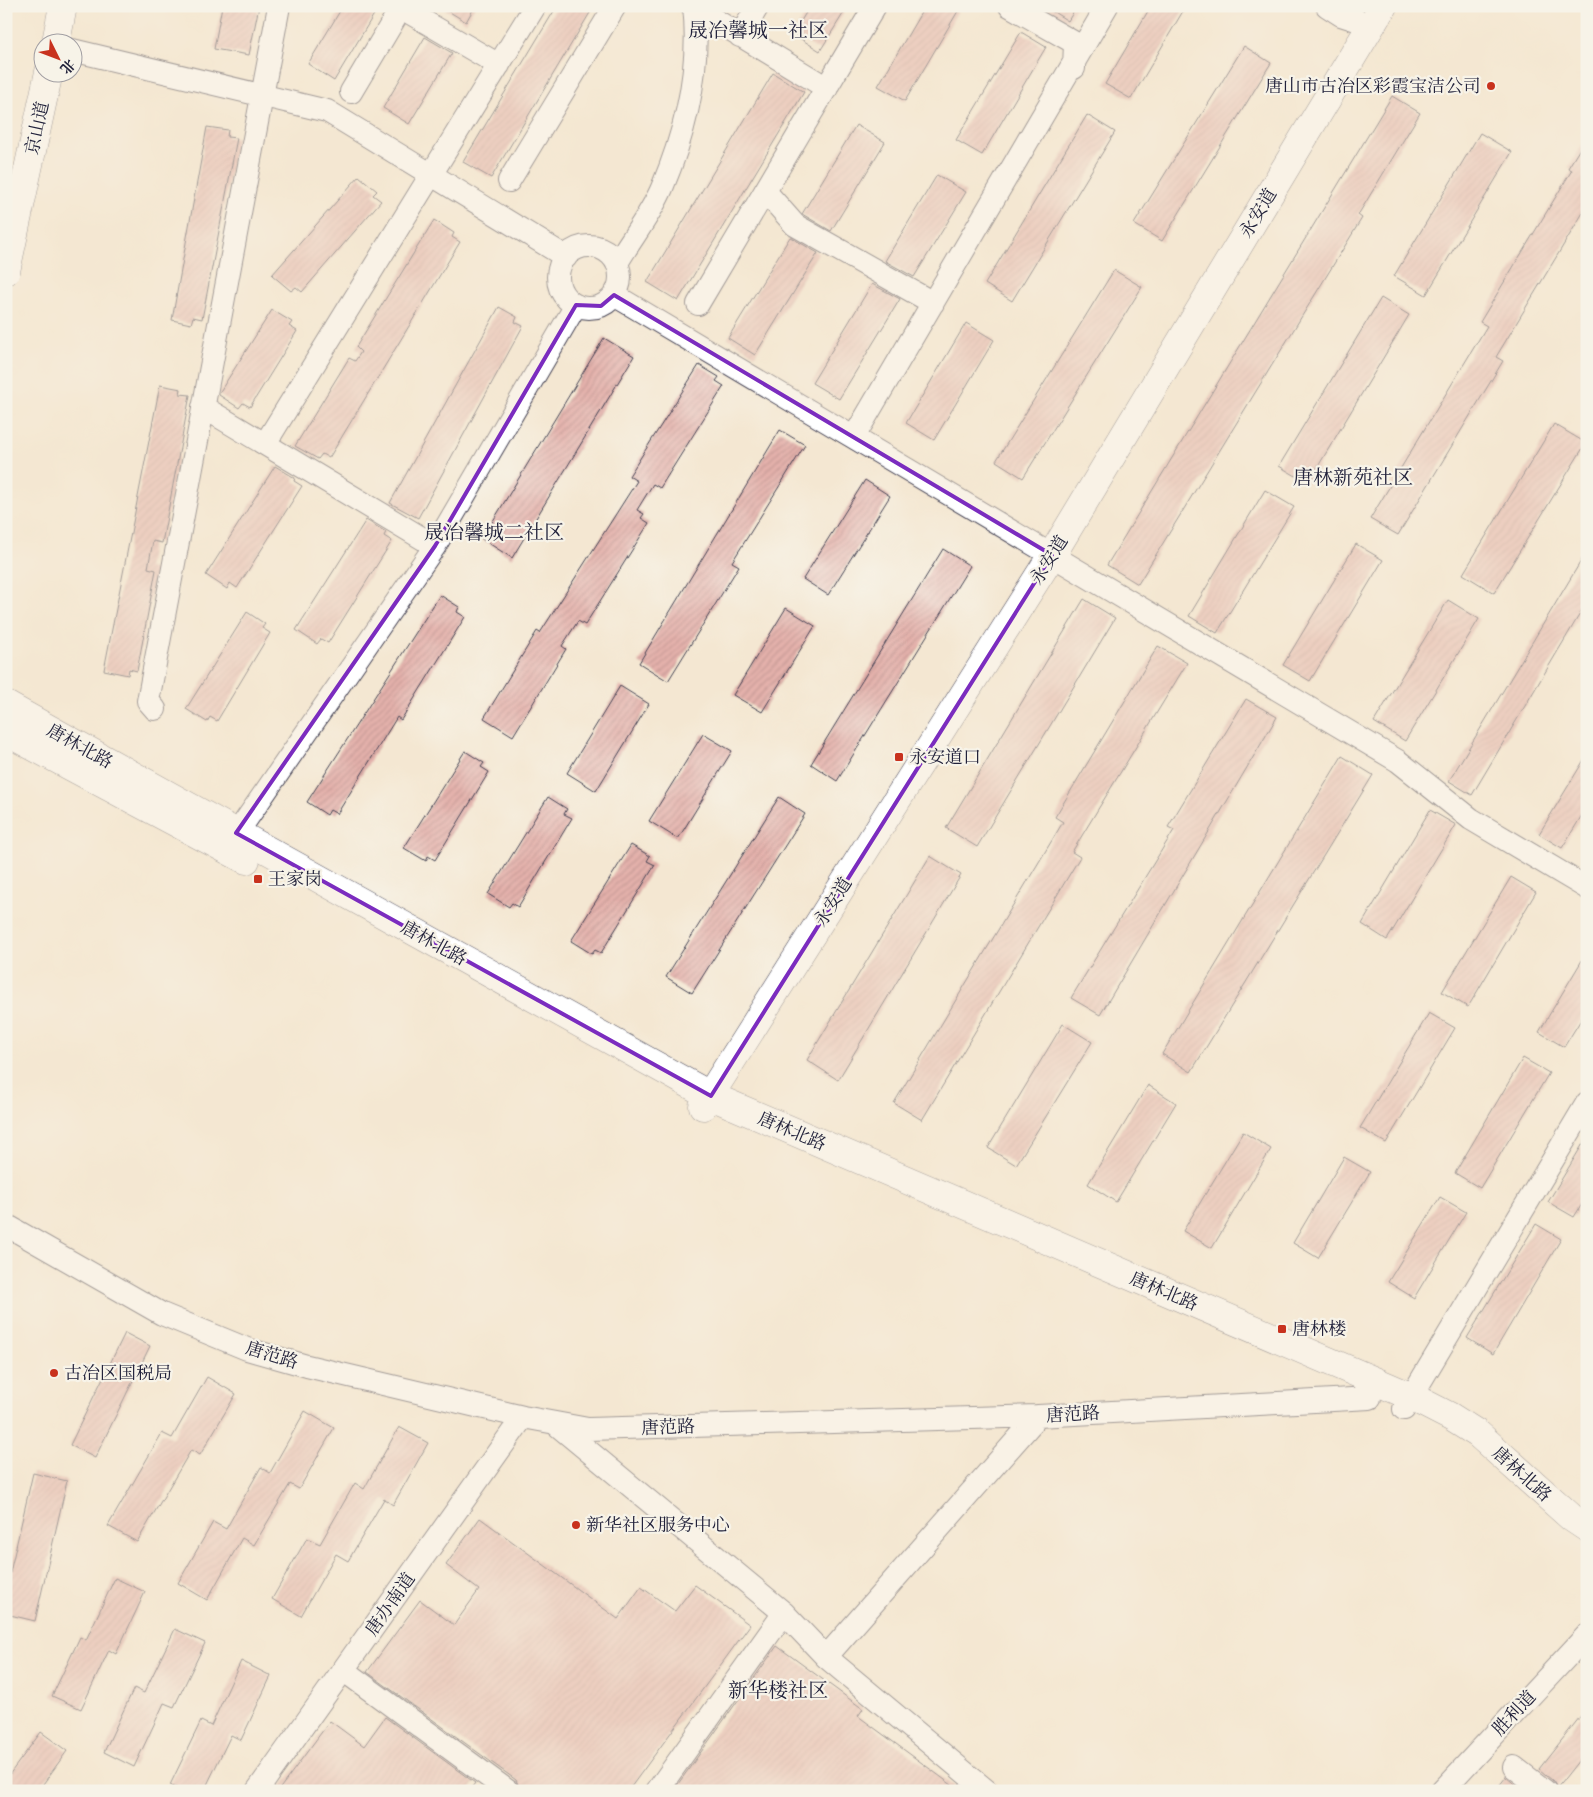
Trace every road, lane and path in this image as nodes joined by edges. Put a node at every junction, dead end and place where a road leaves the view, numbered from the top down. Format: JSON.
{"nodes":[{"id":1,"x":63,"y":6,"type":"edge"},
{"id":2,"x":279,"y":6,"type":"edge"},
{"id":3,"x":535,"y":6,"type":"edge"},
{"id":4,"x":615,"y":6,"type":"edge"},
{"id":5,"x":693,"y":6,"type":"edge"},
{"id":6,"x":758,"y":6,"type":"edge"},
{"id":7,"x":875,"y":6,"type":"edge"},
{"id":8,"x":1010,"y":6,"type":"edge"},
{"id":9,"x":1107,"y":6,"type":"edge"},
{"id":10,"x":1327,"y":6,"type":"edge"},
{"id":11,"x":400,"y":7,"type":"edge"},
{"id":12,"x":1371,"y":12,"type":"edge"},
{"id":13,"x":58,"y":32,"type":"edge"},
{"id":14,"x":740,"y":36,"type":"junction"},
{"id":15,"x":82,"y":52,"type":"edge"},
{"id":16,"x":499,"y":65,"type":"junction"},
{"id":17,"x":47,"y":82,"type":"edge"},
{"id":18,"x":1074,"y":86,"type":"dead end"},
{"id":19,"x":826,"y":88,"type":"junction"},
{"id":20,"x":351,"y":92,"type":"dead end"},
{"id":21,"x":431,"y":174,"type":"junction"},
{"id":22,"x":509,"y":180,"type":"dead end"},
{"id":23,"x":765,"y":191,"type":"junction"},
{"id":24,"x":566,"y":257,"type":"junction"},
{"id":25,"x":617,"y":263,"type":"junction"},
{"id":26,"x":6,"y":271,"type":"edge"},
{"id":27,"x":614,"y":295,"type":"junction"},
{"id":28,"x":933,"y":303,"type":"junction"},
{"id":29,"x":698,"y":304,"type":"dead end"},
{"id":30,"x":576,"y":305,"type":"junction"},
{"id":31,"x":203,"y":407,"type":"junction"},
{"id":32,"x":854,"y":437,"type":"junction"},
{"id":33,"x":265,"y":444,"type":"junction"},
{"id":34,"x":435,"y":546,"type":"junction"},
{"id":35,"x":1052,"y":555,"type":"junction"},
{"id":36,"x":6,"y":705,"type":"edge"},
{"id":37,"x":155,"y":709,"type":"dead end"},
{"id":38,"x":6,"y":732,"type":"edge"},
{"id":39,"x":231,"y":841,"type":"junction"},
{"id":40,"x":1587,"y":888,"type":"edge"},
{"id":41,"x":707,"y":1101,"type":"junction"},
{"id":42,"x":1587,"y":1103,"type":"edge"},
{"id":43,"x":6,"y":1225,"type":"edge"},
{"id":44,"x":1370,"y":1398,"type":"junction"},
{"id":45,"x":1407,"y":1402,"type":"junction"},
{"id":46,"x":1038,"y":1416,"type":"junction"},
{"id":47,"x":523,"y":1417,"type":"junction"},
{"id":48,"x":556,"y":1424,"type":"junction"},
{"id":49,"x":1587,"y":1528,"type":"edge"},
{"id":50,"x":1587,"y":1544,"type":"edge"},
{"id":51,"x":784,"y":1612,"type":"junction"},
{"id":52,"x":1587,"y":1635,"type":"edge"},
{"id":53,"x":826,"y":1657,"type":"junction"},
{"id":54,"x":342,"y":1670,"type":"junction"},
{"id":55,"x":1514,"y":1767,"type":"dead end"},
{"id":56,"x":257,"y":1791,"type":"edge"},
{"id":57,"x":508,"y":1791,"type":"edge"},
{"id":58,"x":656,"y":1791,"type":"edge"},
{"id":59,"x":988,"y":1791,"type":"edge"},
{"id":60,"x":1442,"y":1791,"type":"edge"},
{"id":61,"x":1545,"y":1791,"type":"edge"}],
"edges":[{"from":1,"to":13,"type":"main road"},
{"from":2,"to":31,"type":"street"},
{"from":3,"to":16,"type":"street"},
{"from":4,"to":22,"type":"street"},
{"from":5,"to":14,"type":"street"},
{"from":5,"to":25,"type":"street"},
{"from":6,"to":14,"type":"street"},
{"from":7,"to":19,"type":"street"},
{"from":8,"to":18,"type":"street"},
{"from":9,"to":28,"type":"street"},
{"from":10,"to":12,"type":"street"},
{"from":11,"to":16,"type":"street"},
{"from":11,"to":20,"type":"street"},
{"from":12,"to":35,"type":"main road","name":"永安道"},
{"from":14,"to":19,"type":"street"},
{"from":15,"to":21,"type":"street"},
{"from":16,"to":21,"type":"street"},
{"from":17,"to":26,"type":"main road","name":"京山道"},
{"from":19,"to":23,"type":"street"},
{"from":21,"to":24,"type":"street"},
{"from":21,"to":33,"type":"street"},
{"from":23,"to":28,"type":"street"},
{"from":23,"to":29,"type":"street"},
{"from":24,"to":25,"type":"street"},
{"from":24,"to":30,"type":"street"},
{"from":25,"to":27,"type":"street"},
{"from":27,"to":30,"type":"street"},
{"from":27,"to":32,"type":"street"},
{"from":28,"to":32,"type":"street"},
{"from":30,"to":34,"type":"street"},
{"from":31,"to":33,"type":"street"},
{"from":31,"to":37,"type":"street"},
{"from":32,"to":35,"type":"street"},
{"from":33,"to":34,"type":"street"},
{"from":34,"to":39,"type":"street"},
{"from":35,"to":40,"type":"street"},
{"from":35,"to":41,"type":"main road","name":"永安道"},
{"from":36,"to":39,"type":"main road","name":"唐林北路"},
{"from":38,"to":39,"type":"main road","name":"唐林北路"},
{"from":39,"to":41,"type":"main road","name":"唐林北路"},
{"from":41,"to":44,"type":"main road","name":"唐林北路"},
{"from":41,"to":45,"type":"main road","name":"唐林北路"},
{"from":42,"to":45,"type":"street"},
{"from":43,"to":47,"type":"street","name":"唐范路"},
{"from":44,"to":45,"type":"main road","name":"唐林北路"},
{"from":44,"to":46,"type":"street","name":"唐范路"},
{"from":45,"to":49,"type":"main road","name":"唐林北路"},
{"from":45,"to":50,"type":"main road","name":"唐林北路"},
{"from":46,"to":48,"type":"street","name":"唐范路"},
{"from":46,"to":53,"type":"street"},
{"from":47,"to":48,"type":"street","name":"唐范路"},
{"from":47,"to":54,"type":"street","name":"唐办南道"},
{"from":48,"to":51,"type":"street"},
{"from":51,"to":53,"type":"street"},
{"from":51,"to":58,"type":"street"},
{"from":52,"to":60,"type":"street","name":"胜利道"},
{"from":53,"to":59,"type":"street"},
{"from":54,"to":56,"type":"street","name":"唐办南道"},
{"from":54,"to":57,"type":"street"},
{"from":55,"to":61,"type":"street"}]}
